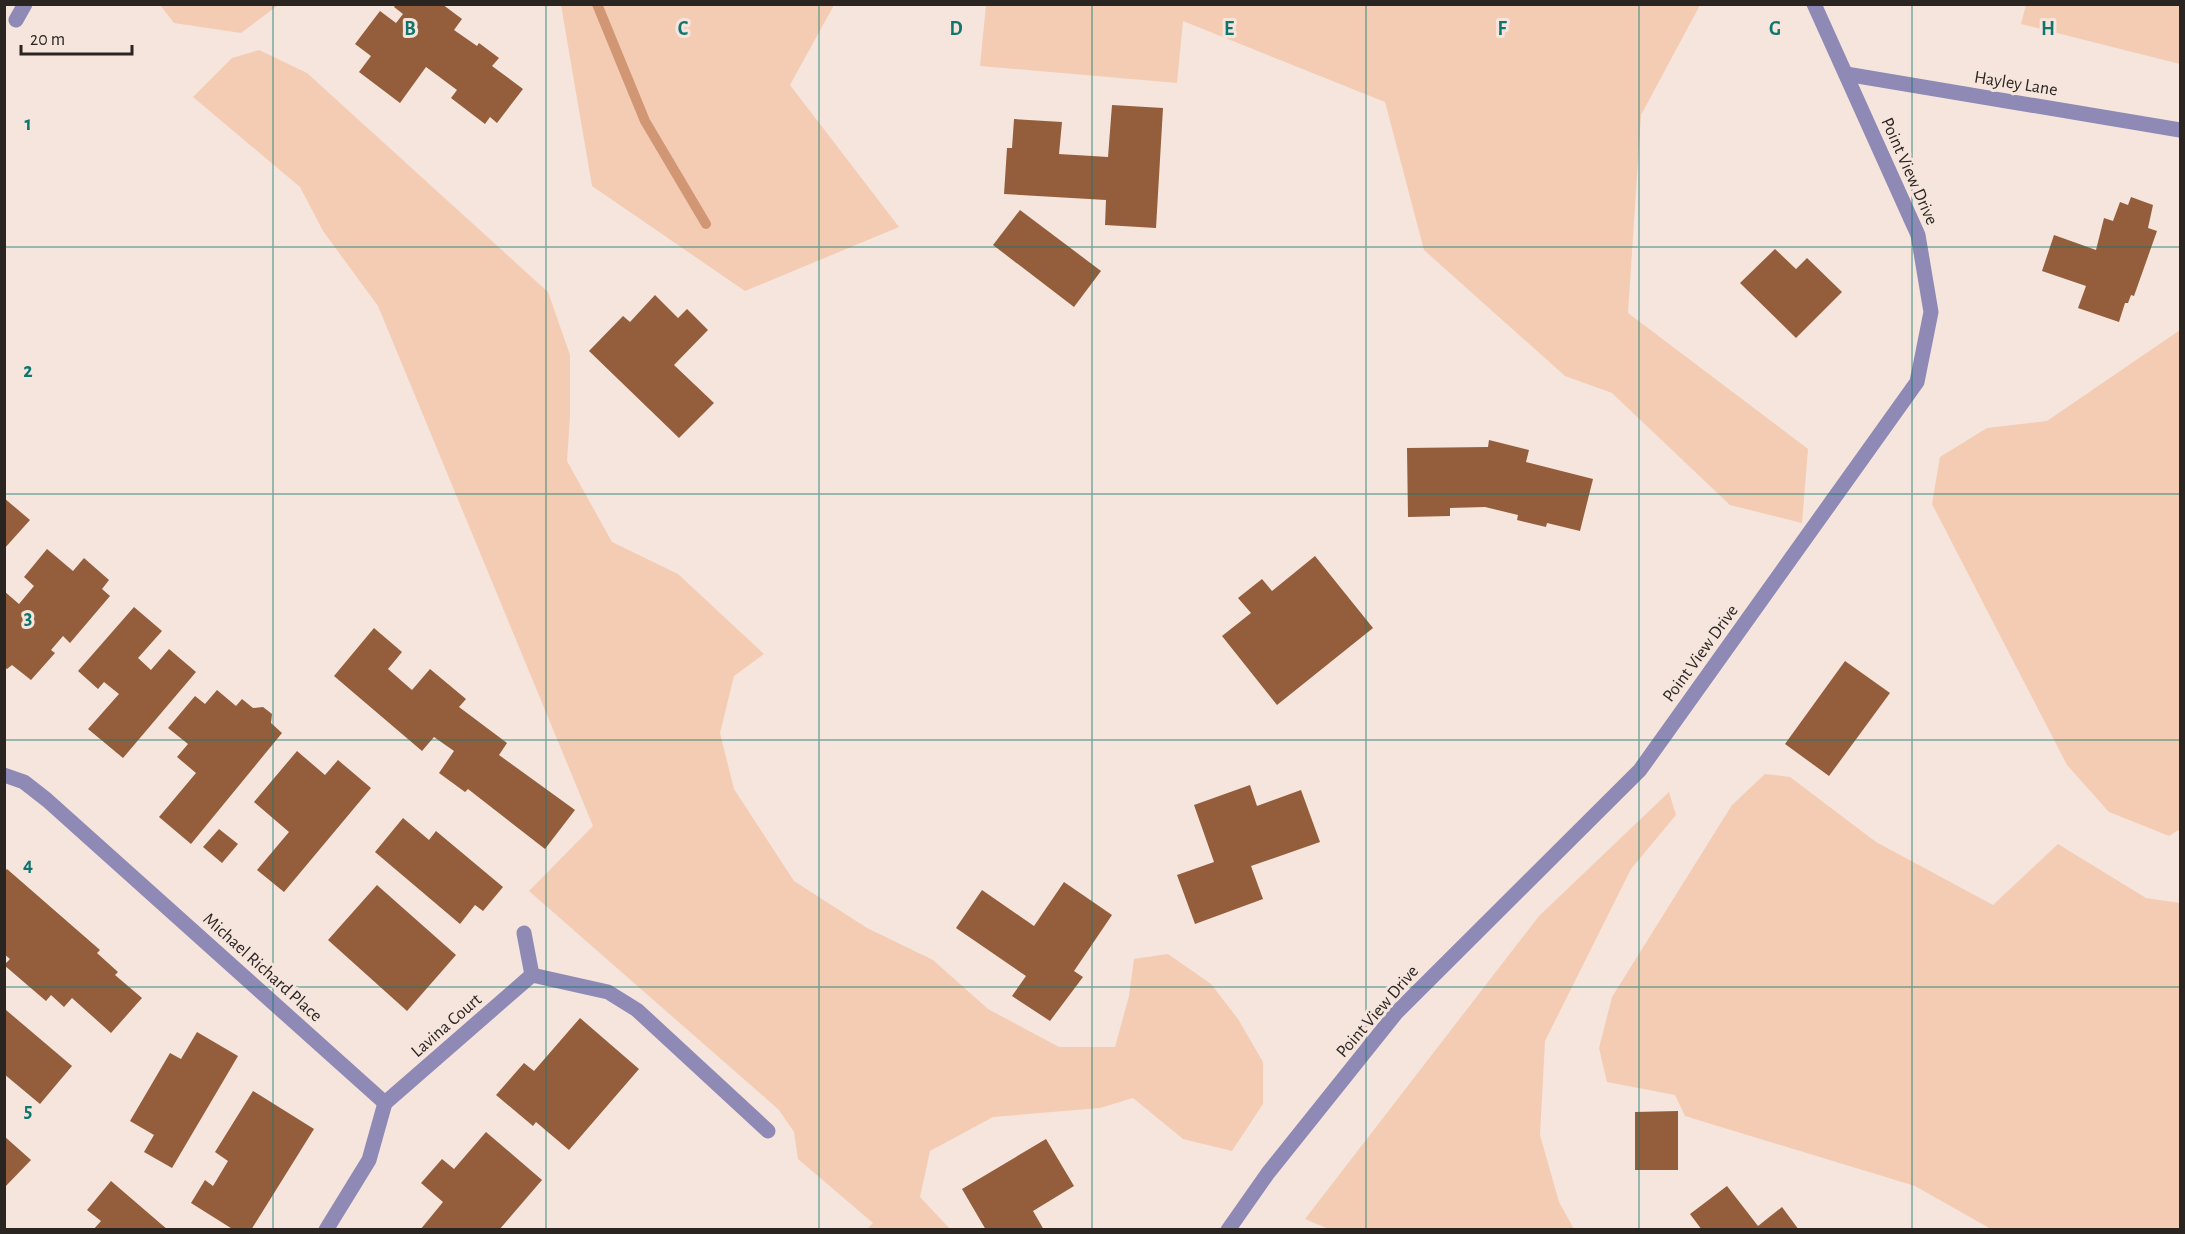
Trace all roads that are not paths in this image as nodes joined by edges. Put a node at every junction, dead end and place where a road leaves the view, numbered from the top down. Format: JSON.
{"nodes":[{"id":1,"x":26,"y":4,"type":"edge"},
{"id":2,"x":1814,"y":4,"type":"edge"},
{"id":3,"x":16,"y":20,"type":"dead end"},
{"id":4,"x":1846,"y":74,"type":"junction"},
{"id":5,"x":2181,"y":130,"type":"edge"},
{"id":6,"x":4,"y":775,"type":"edge"},
{"id":7,"x":524,"y":933,"type":"dead end"},
{"id":8,"x":532,"y":975,"type":"junction"},
{"id":9,"x":385,"y":1103,"type":"junction"},
{"id":10,"x":768,"y":1131,"type":"dead end"},
{"id":11,"x":326,"y":1230,"type":"edge"},
{"id":12,"x":1228,"y":1230,"type":"edge"}],
"edges":[{"from":1,"to":3,"type":"street"},
{"from":2,"to":4,"type":"street","name":"Point View Drive"},
{"from":4,"to":5,"type":"street","name":"Hayley Lane"},
{"from":4,"to":12,"type":"street","name":"Point View Drive"},
{"from":6,"to":9,"type":"street","name":"Michael Richard Place"},
{"from":7,"to":8,"type":"street"},
{"from":8,"to":9,"type":"street","name":"Lavina Court"},
{"from":8,"to":10,"type":"street"},
{"from":9,"to":11,"type":"street"}]}
